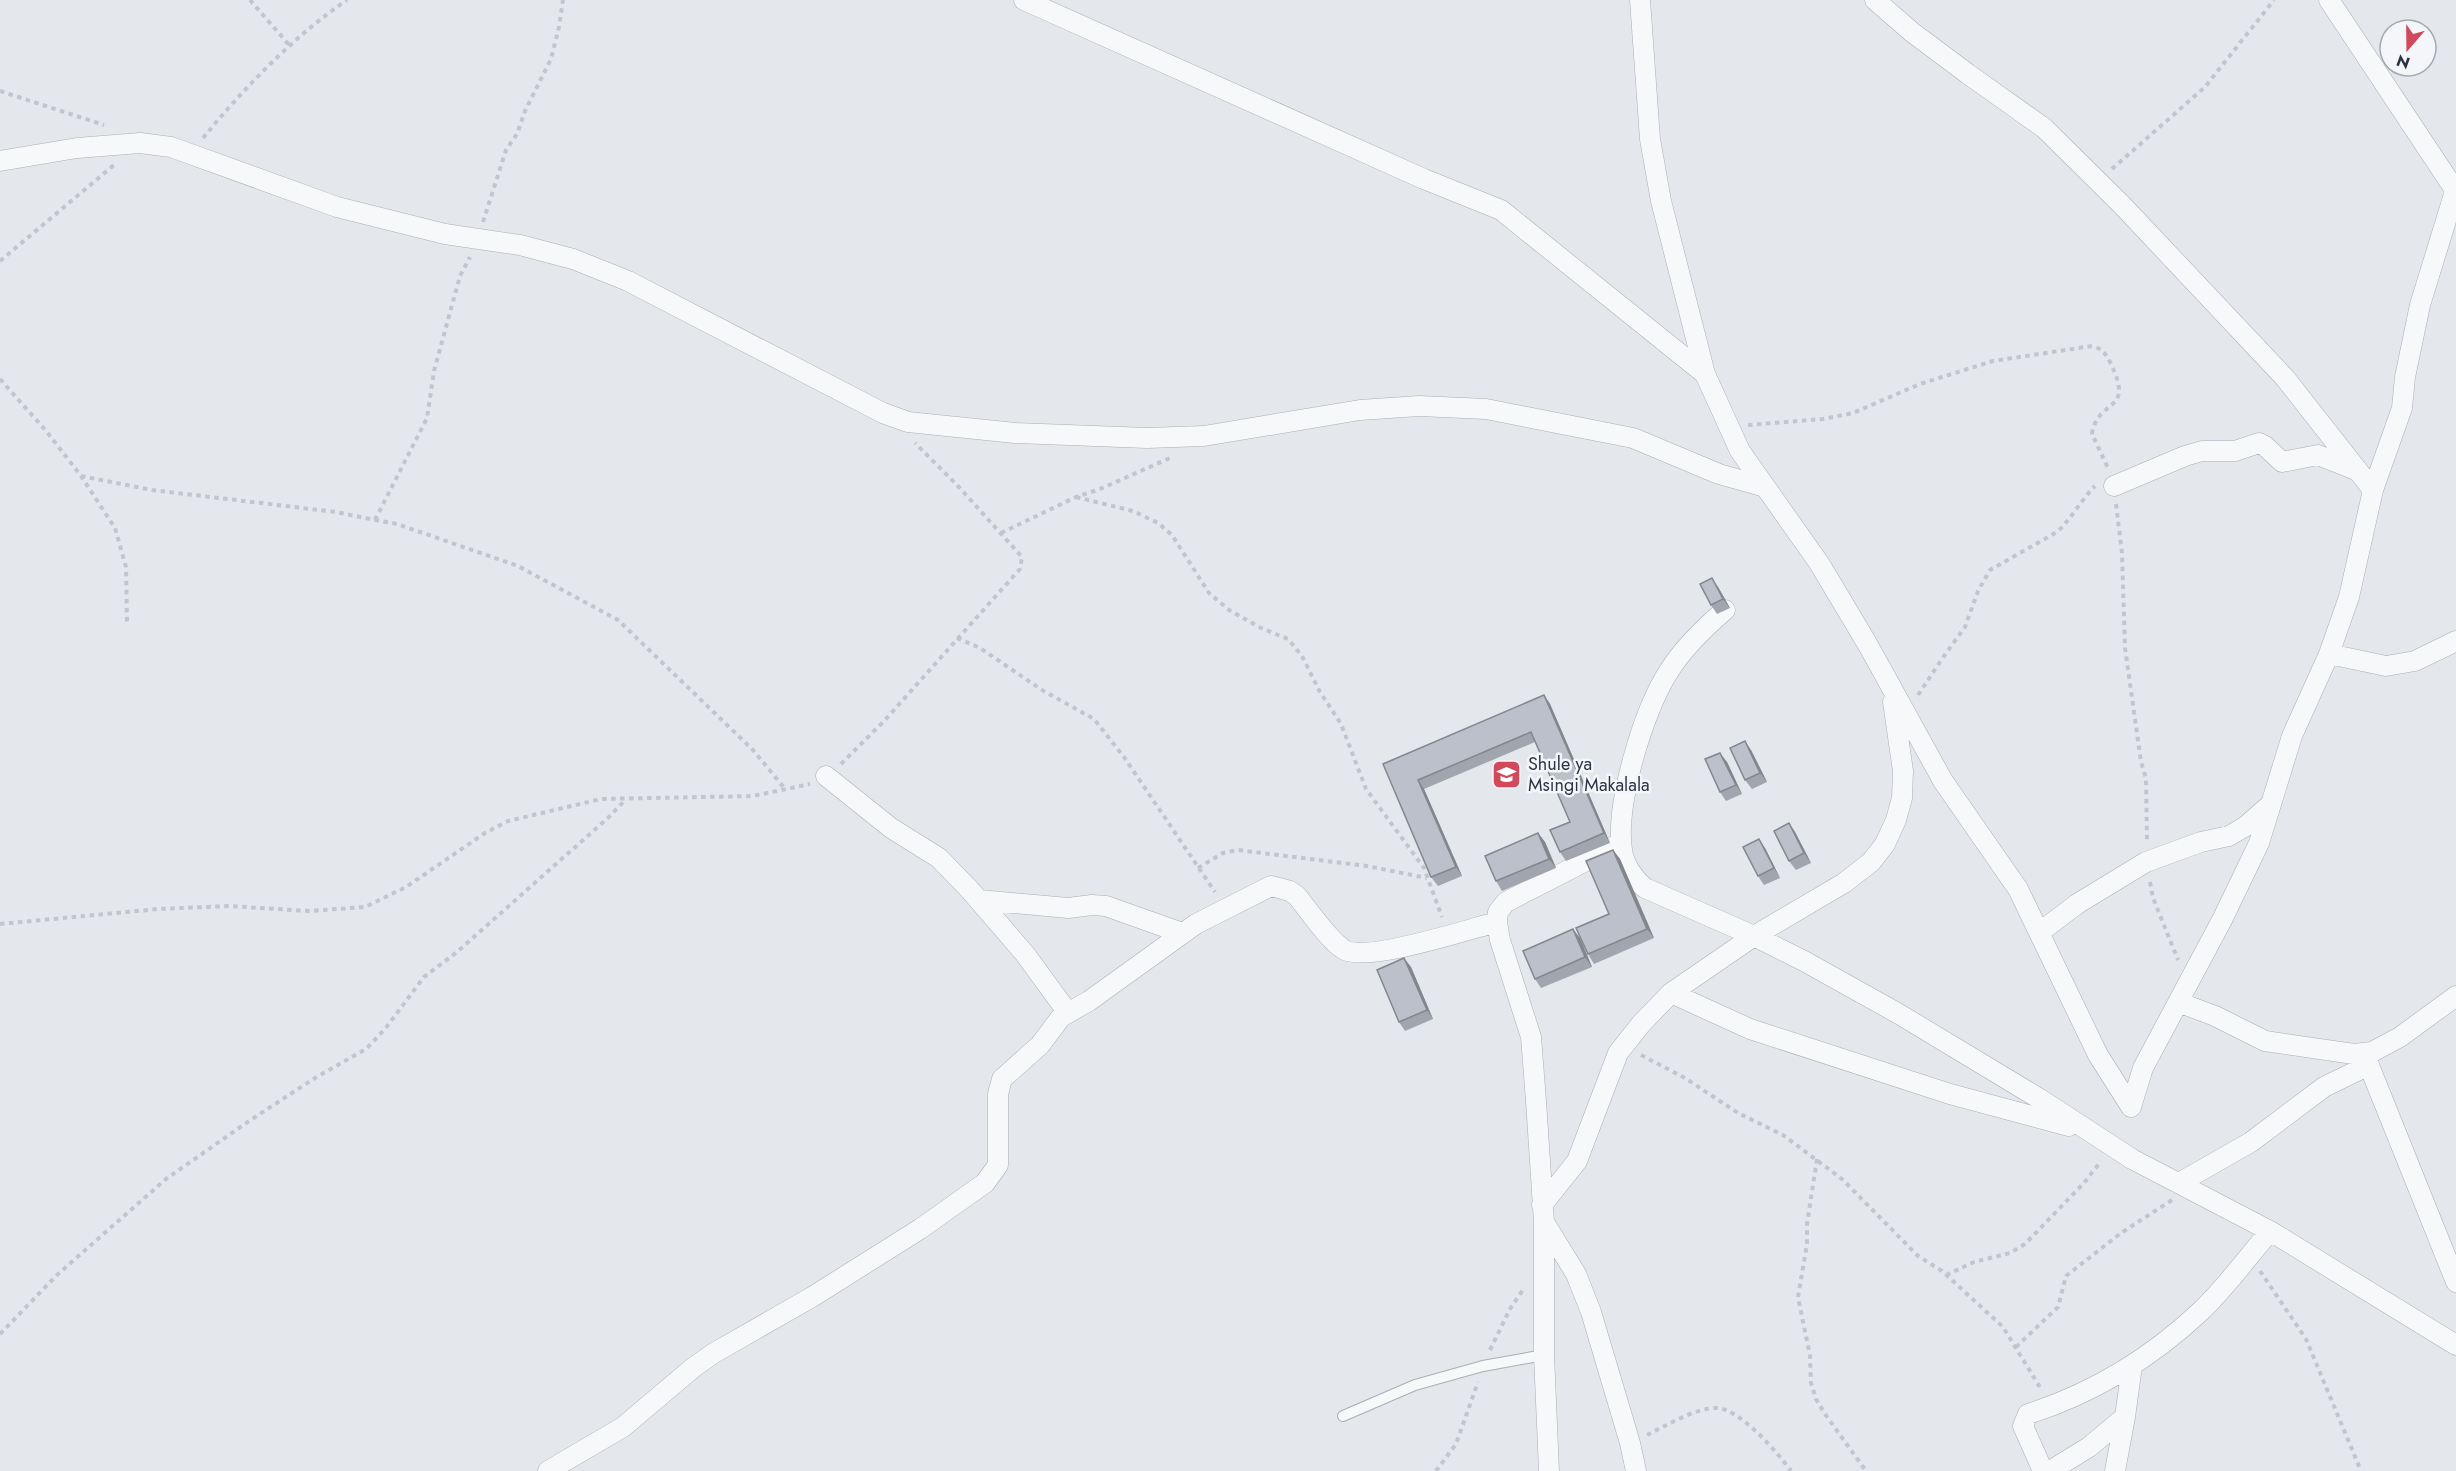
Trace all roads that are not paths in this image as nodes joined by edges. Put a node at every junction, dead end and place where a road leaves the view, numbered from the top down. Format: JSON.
{"nodes":[{"id":1,"x":1024,"y":0,"type":"edge"},
{"id":2,"x":1640,"y":0,"type":"edge"},
{"id":3,"x":1875,"y":0,"type":"edge"},
{"id":4,"x":2329,"y":0,"type":"edge"},
{"id":5,"x":0,"y":160,"type":"edge"},
{"id":6,"x":2456,"y":189,"type":"edge"},
{"id":7,"x":1705,"y":374,"type":"junction"},
{"id":8,"x":2359,"y":472,"type":"junction"},
{"id":9,"x":2112,"y":478,"type":"road end"},
{"id":10,"x":1765,"y":487,"type":"junction"},
{"id":11,"x":2373,"y":490,"type":"junction"},
{"id":12,"x":1725,"y":610,"type":"dead end"},
{"id":13,"x":2456,"y":641,"type":"edge"},
{"id":14,"x":2329,"y":654,"type":"junction"},
{"id":15,"x":1891,"y":688,"type":"junction"},
{"id":16,"x":826,"y":776,"type":"road end"},
{"id":17,"x":2273,"y":802,"type":"junction"},
{"id":18,"x":1621,"y":843,"type":"junction"},
{"id":19,"x":979,"y":900,"type":"junction"},
{"id":20,"x":1497,"y":922,"type":"junction"},
{"id":21,"x":2040,"y":932,"type":"junction"},
{"id":22,"x":1182,"y":933,"type":"junction"},
{"id":23,"x":1754,"y":936,"type":"junction"},
{"id":24,"x":1671,"y":993,"type":"junction"},
{"id":25,"x":2456,"y":996,"type":"edge"},
{"id":26,"x":2178,"y":1002,"type":"junction"},
{"id":27,"x":1068,"y":1013,"type":"junction"},
{"id":28,"x":2366,"y":1059,"type":"junction"},
{"id":29,"x":2090,"y":1132,"type":"junction"},
{"id":30,"x":2184,"y":1185,"type":"junction"},
{"id":31,"x":1543,"y":1213,"type":"junction"},
{"id":32,"x":2270,"y":1231,"type":"junction"},
{"id":33,"x":2456,"y":1282,"type":"edge"},
{"id":34,"x":2456,"y":1345,"type":"edge"},
{"id":35,"x":1544,"y":1355,"type":"junction"},
{"id":36,"x":2132,"y":1366,"type":"junction"},
{"id":37,"x":1343,"y":1416,"type":"dead end"},
{"id":38,"x":2125,"y":1417,"type":"junction"},
{"id":39,"x":548,"y":1471,"type":"edge"},
{"id":40,"x":1550,"y":1471,"type":"edge"},
{"id":41,"x":1636,"y":1471,"type":"edge"},
{"id":42,"x":2043,"y":1471,"type":"edge"},
{"id":43,"x":2050,"y":1471,"type":"edge"},
{"id":44,"x":2115,"y":1471,"type":"edge"}],
"edges":[{"from":1,"to":7,"type":"street"},
{"from":2,"to":7,"type":"street"},
{"from":3,"to":8,"type":"street"},
{"from":4,"to":6,"type":"street"},
{"from":5,"to":10,"type":"street"},
{"from":6,"to":11,"type":"street"},
{"from":7,"to":10,"type":"street"},
{"from":8,"to":9,"type":"street"},
{"from":8,"to":11,"type":"street"},
{"from":10,"to":15,"type":"street"},
{"from":11,"to":14,"type":"street"},
{"from":12,"to":18,"type":"street"},
{"from":13,"to":14,"type":"street"},
{"from":14,"to":17,"type":"street"},
{"from":15,"to":21,"type":"street"},
{"from":15,"to":23,"type":"street"},
{"from":16,"to":19,"type":"street"},
{"from":17,"to":21,"type":"street"},
{"from":17,"to":26,"type":"street"},
{"from":18,"to":20,"type":"street"},
{"from":18,"to":23,"type":"street"},
{"from":19,"to":22,"type":"street"},
{"from":19,"to":27,"type":"street"},
{"from":20,"to":22,"type":"street"},
{"from":20,"to":31,"type":"street"},
{"from":21,"to":26,"type":"street"},
{"from":22,"to":27,"type":"street"},
{"from":23,"to":24,"type":"street"},
{"from":23,"to":29,"type":"street"},
{"from":24,"to":29,"type":"street"},
{"from":24,"to":31,"type":"street"},
{"from":25,"to":28,"type":"street"},
{"from":26,"to":28,"type":"street"},
{"from":27,"to":39,"type":"street"},
{"from":28,"to":30,"type":"street"},
{"from":28,"to":33,"type":"street"},
{"from":29,"to":30,"type":"street"},
{"from":30,"to":32,"type":"street"},
{"from":31,"to":35,"type":"street"},
{"from":31,"to":41,"type":"street"},
{"from":32,"to":34,"type":"street"},
{"from":32,"to":36,"type":"street"},
{"from":35,"to":37,"type":"lane"},
{"from":35,"to":40,"type":"street"},
{"from":36,"to":38,"type":"street"},
{"from":36,"to":42,"type":"street"},
{"from":38,"to":43,"type":"street"},
{"from":38,"to":44,"type":"street"}]}
